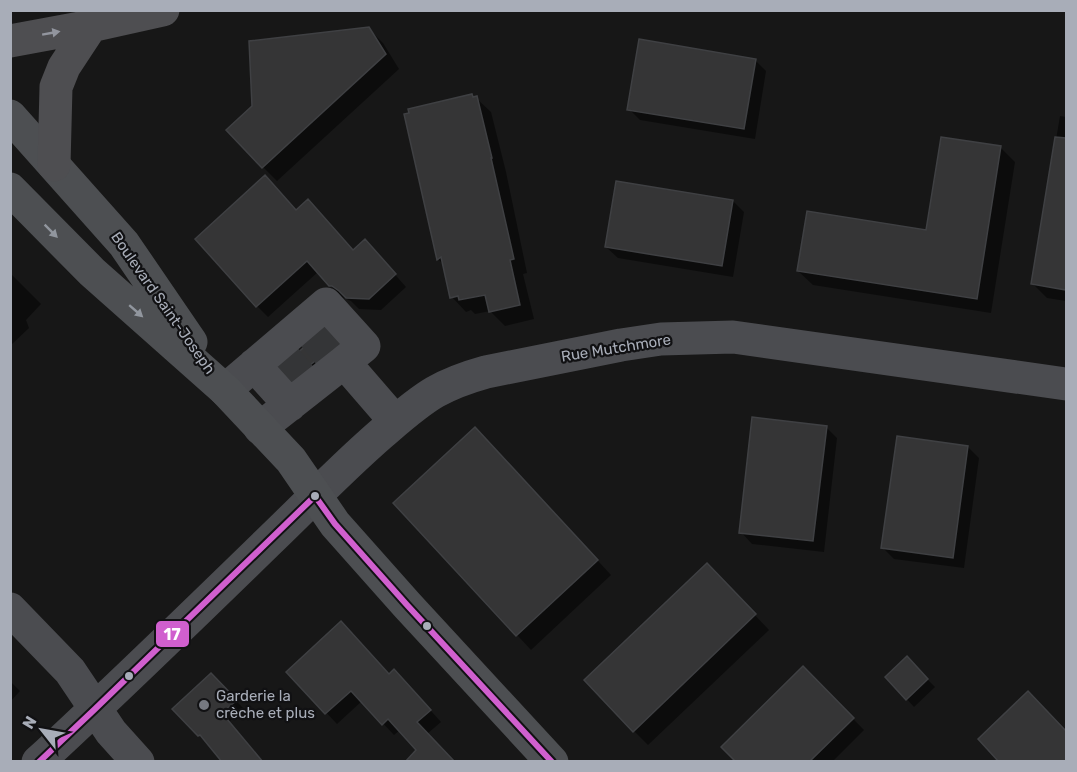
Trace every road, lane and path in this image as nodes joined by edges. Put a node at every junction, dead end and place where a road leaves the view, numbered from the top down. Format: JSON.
{"nodes":[{"id":1,"x":163,"y":10,"type":"edge"},
{"id":2,"x":91,"y":26,"type":"junction"},
{"id":3,"x":10,"y":41,"type":"edge"},
{"id":4,"x":10,"y":116,"type":"edge"},
{"id":5,"x":54,"y":165,"type":"junction"},
{"id":6,"x":10,"y":189,"type":"edge"},
{"id":7,"x":325,"y":347,"type":"junction"},
{"id":8,"x":286,"y":374,"type":"junction"},
{"id":9,"x":1066,"y":384,"type":"edge"},
{"id":10,"x":222,"y":387,"type":"junction"},
{"id":11,"x":396,"y":422,"type":"junction"},
{"id":12,"x":260,"y":428,"type":"junction"},
{"id":13,"x":315,"y":496,"type":"junction"},
{"id":14,"x":10,"y":609,"type":"edge"},
{"id":15,"x":95,"y":709,"type":"junction"},
{"id":16,"x":38,"y":762,"type":"edge"},
{"id":17,"x":138,"y":762,"type":"edge"},
{"id":18,"x":552,"y":762,"type":"edge"}],
"edges":[{"from":1,"to":2,"type":"highway"},
{"from":3,"to":2,"type":"highway","one_way":true},
{"from":2,"to":5,"type":"highway"},
{"from":4,"to":5,"type":"main road","name":"Boulevard Saint-Joseph"},
{"from":5,"to":10,"type":"main road","name":"Boulevard Saint-Joseph"},
{"from":6,"to":10,"type":"main road","name":"Boulevard Saint-Joseph","one_way":true},
{"from":7,"to":8,"type":"street"},
{"from":7,"to":8,"type":"street"},
{"from":7,"to":11,"type":"street"},
{"from":8,"to":10,"type":"street"},
{"from":8,"to":12,"type":"street"},
{"from":9,"to":11,"type":"street","name":"Rue Mutchmore"},
{"from":10,"to":12,"type":"main road","name":"Boulevard Saint-Joseph"},
{"from":11,"to":13,"type":"street","name":"Rue Mutchmore"},
{"from":12,"to":13,"type":"main road","name":"Boulevard Saint-Joseph"},
{"from":13,"to":15,"type":"street","name":"Rue Mutchmore"},
{"from":13,"to":18,"type":"main road","name":"Boulevard Saint-Joseph"},
{"from":14,"to":15,"type":"street"},
{"from":15,"to":16,"type":"street","name":"Rue Mutchmore"},
{"from":15,"to":17,"type":"street"}]}
